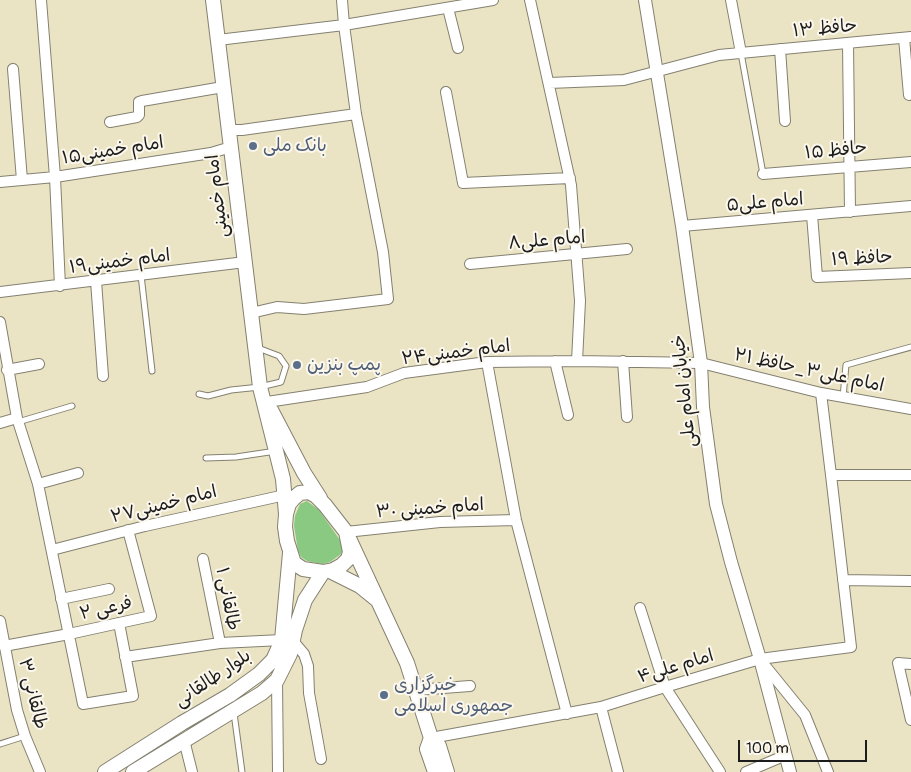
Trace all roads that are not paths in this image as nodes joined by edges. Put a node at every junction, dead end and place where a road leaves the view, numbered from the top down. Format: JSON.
{"nodes":[{"id":1,"x":41,"y":0,"type":"edge"},
{"id":2,"x":213,"y":0,"type":"edge"},
{"id":3,"x":342,"y":0,"type":"edge"},
{"id":4,"x":494,"y":0,"type":"edge"},
{"id":5,"x":530,"y":0,"type":"edge"},
{"id":6,"x":644,"y":0,"type":"edge"},
{"id":7,"x":731,"y":0,"type":"edge"},
{"id":8,"x":448,"y":8,"type":"junction"},
{"id":9,"x":344,"y":25,"type":"junction"},
{"id":10,"x":908,"y":37,"type":"edge"},
{"id":11,"x":218,"y":40,"type":"junction"},
{"id":12,"x":848,"y":43,"type":"junction"},
{"id":13,"x":458,"y":48,"type":"dead end"},
{"id":14,"x":780,"y":49,"type":"junction"},
{"id":15,"x":741,"y":53,"type":"junction"},
{"id":16,"x":13,"y":69,"type":"dead end"},
{"id":17,"x":657,"y":72,"type":"junction"},
{"id":18,"x":549,"y":83,"type":"junction"},
{"id":19,"x":223,"y":87,"type":"junction"},
{"id":20,"x":446,"y":92,"type":"dead end"},
{"id":21,"x":909,"y":95,"type":"dead end"},
{"id":22,"x":356,"y":114,"type":"junction"},
{"id":23,"x":785,"y":121,"type":"dead end"},
{"id":24,"x":110,"y":122,"type":"dead end"},
{"id":25,"x":229,"y":130,"type":"junction"},
{"id":26,"x":231,"y":147,"type":"junction"},
{"id":27,"x":911,"y":162,"type":"edge"},
{"id":28,"x":850,"y":166,"type":"junction"},
{"id":29,"x":763,"y":174,"type":"joint"},
{"id":30,"x":55,"y":177,"type":"junction"},
{"id":31,"x":570,"y":178,"type":"junction"},
{"id":32,"x":22,"y":180,"type":"junction"},
{"id":33,"x":0,"y":182,"type":"edge"},
{"id":34,"x":911,"y":206,"type":"edge"},
{"id":35,"x":850,"y":212,"type":"junction"},
{"id":36,"x":812,"y":216,"type":"junction"},
{"id":37,"x":682,"y":226,"type":"junction"},
{"id":38,"x":627,"y":249,"type":"dead end"},
{"id":39,"x":576,"y":254,"type":"junction"},
{"id":40,"x":245,"y":262,"type":"junction"},
{"id":41,"x":470,"y":264,"type":"dead end"},
{"id":42,"x":911,"y":273,"type":"edge"},
{"id":43,"x":141,"y":275,"type":"junction"},
{"id":44,"x":96,"y":281,"type":"junction"},
{"id":45,"x":60,"y":286,"type":"junction"},
{"id":46,"x":0,"y":292,"type":"edge"},
{"id":47,"x":251,"y":313,"type":"junction"},
{"id":48,"x":0,"y":322,"type":"edge"},
{"id":49,"x":255,"y":347,"type":"junction"},
{"id":50,"x":911,"y":347,"type":"edge"},
{"id":51,"x":576,"y":360,"type":"junction"},
{"id":52,"x":555,"y":361,"type":"junction"},
{"id":53,"x":487,"y":362,"type":"junction"},
{"id":54,"x":623,"y":362,"type":"junction"},
{"id":55,"x":701,"y":363,"type":"junction"},
{"id":56,"x":40,"y":364,"type":"dead end"},
{"id":57,"x":7,"y":370,"type":"junction"},
{"id":58,"x":152,"y":371,"type":"dead end"},
{"id":59,"x":103,"y":376,"type":"dead end"},
{"id":60,"x":260,"y":388,"type":"junction"},
{"id":61,"x":821,"y":393,"type":"junction"},
{"id":62,"x":199,"y":394,"type":"dead end"},
{"id":63,"x":843,"y":397,"type":"junction"},
{"id":64,"x":274,"y":401,"type":"junction"},
{"id":65,"x":72,"y":406,"type":"dead end"},
{"id":66,"x":911,"y":409,"type":"edge"},
{"id":67,"x":568,"y":415,"type":"dead end"},
{"id":68,"x":627,"y":417,"type":"dead end"},
{"id":69,"x":17,"y":420,"type":"junction"},
{"id":70,"x":0,"y":423,"type":"edge"},
{"id":71,"x":276,"y":451,"type":"junction"},
{"id":72,"x":206,"y":458,"type":"dead end"},
{"id":73,"x":78,"y":473,"type":"dead end"},
{"id":74,"x":304,"y":473,"type":"junction"},
{"id":75,"x":831,"y":475,"type":"junction"},
{"id":76,"x":911,"y":475,"type":"edge"},
{"id":77,"x":283,"y":479,"type":"junction"},
{"id":78,"x":38,"y":484,"type":"junction"},
{"id":79,"x":285,"y":495,"type":"junction"},
{"id":80,"x":325,"y":505,"type":"junction"},
{"id":81,"x":286,"y":514,"type":"junction"},
{"id":82,"x":516,"y":520,"type":"junction"},
{"id":83,"x":128,"y":530,"type":"junction"},
{"id":84,"x":346,"y":532,"type":"junction"},
{"id":85,"x":52,"y":550,"type":"junction"},
{"id":86,"x":290,"y":552,"type":"junction"},
{"id":87,"x":203,"y":559,"type":"dead end"},
{"id":88,"x":326,"y":572,"type":"junction"},
{"id":89,"x":843,"y":580,"type":"junction"},
{"id":90,"x":911,"y":581,"type":"edge"},
{"id":91,"x":109,"y":589,"type":"dead end"},
{"id":92,"x":61,"y":599,"type":"junction"},
{"id":93,"x":380,"y":603,"type":"junction"},
{"id":94,"x":640,"y":608,"type":"dead end"},
{"id":95,"x":0,"y":621,"type":"edge"},
{"id":96,"x":119,"y":623,"type":"junction"},
{"id":97,"x":68,"y":634,"type":"junction"},
{"id":98,"x":287,"y":641,"type":"junction"},
{"id":99,"x":220,"y":644,"type":"junction"},
{"id":100,"x":4,"y":646,"type":"junction"},
{"id":101,"x":124,"y":657,"type":"junction"},
{"id":102,"x":760,"y":660,"type":"junction"},
{"id":103,"x":911,"y":664,"type":"edge"},
{"id":104,"x":277,"y":680,"type":"junction"},
{"id":105,"x":470,"y":686,"type":"dead end"},
{"id":106,"x":665,"y":687,"type":"junction"},
{"id":107,"x":416,"y":690,"type":"junction"},
{"id":108,"x":601,"y":708,"type":"junction"},
{"id":109,"x":233,"y":710,"type":"junction"},
{"id":110,"x":568,"y":714,"type":"junction"},
{"id":111,"x":911,"y":720,"type":"edge"},
{"id":112,"x":24,"y":736,"type":"junction"},
{"id":113,"x":431,"y":738,"type":"junction"},
{"id":114,"x":184,"y":740,"type":"junction"},
{"id":115,"x":0,"y":744,"type":"edge"},
{"id":116,"x":786,"y":755,"type":"junction"},
{"id":117,"x":321,"y":759,"type":"dead end"},
{"id":118,"x":146,"y":768,"type":"edge"},
{"id":119,"x":827,"y":770,"type":"edge"},
{"id":120,"x":40,"y":772,"type":"edge"},
{"id":121,"x":105,"y":772,"type":"edge"},
{"id":122,"x":133,"y":772,"type":"edge"},
{"id":123,"x":192,"y":772,"type":"edge"},
{"id":124,"x":242,"y":772,"type":"edge"},
{"id":125,"x":278,"y":772,"type":"edge"},
{"id":126,"x":435,"y":772,"type":"edge"},
{"id":127,"x":447,"y":772,"type":"edge"},
{"id":128,"x":618,"y":772,"type":"edge"},
{"id":129,"x":720,"y":772,"type":"edge"},
{"id":130,"x":746,"y":772,"type":"edge"},
{"id":131,"x":790,"y":772,"type":"edge"}],
"edges":[{"from":1,"to":30,"type":"street"},
{"from":2,"to":11,"type":"main road","name":"امام خمینی"},
{"from":3,"to":9,"type":"street"},
{"from":4,"to":8,"type":"street"},
{"from":5,"to":18,"type":"street"},
{"from":6,"to":17,"type":"street","name":"خیابان امام علی"},
{"from":7,"to":15,"type":"street"},
{"from":8,"to":9,"type":"street"},
{"from":8,"to":13,"type":"street"},
{"from":9,"to":11,"type":"street"},
{"from":9,"to":22,"type":"street"},
{"from":10,"to":12,"type":"street","name":"حافظ ۱۳"},
{"from":10,"to":21,"type":"street"},
{"from":11,"to":19,"type":"main road","name":"امام خمینی"},
{"from":12,"to":14,"type":"street","name":"حافظ ۱۳"},
{"from":12,"to":28,"type":"street"},
{"from":14,"to":15,"type":"street","name":"حافظ ۱۳"},
{"from":14,"to":23,"type":"street"},
{"from":15,"to":17,"type":"street","name":"حافظ ۱۳"},
{"from":15,"to":29,"type":"lane"},
{"from":16,"to":32,"type":"street"},
{"from":17,"to":18,"type":"street","name":"حافظ ۱۳"},
{"from":17,"to":37,"type":"street","name":"خیابان امام علی"},
{"from":18,"to":31,"type":"street"},
{"from":19,"to":24,"type":"street"},
{"from":19,"to":25,"type":"main road","name":"امام خمینی"},
{"from":20,"to":31,"type":"street"},
{"from":22,"to":25,"type":"street"},
{"from":22,"to":47,"type":"street"},
{"from":25,"to":26,"type":"main road","name":"امام خمینی"},
{"from":26,"to":30,"type":"street","name":"امام خمینی۱۵"},
{"from":26,"to":40,"type":"main road","name":"امام خمینی"},
{"from":27,"to":28,"type":"street","name":"حافظ ۱۵"},
{"from":28,"to":29,"type":"street","name":"حافظ ۱۵"},
{"from":28,"to":35,"type":"street"},
{"from":30,"to":32,"type":"street","name":"امام خمینی۱۵"},
{"from":30,"to":45,"type":"street"},
{"from":31,"to":39,"type":"street"},
{"from":32,"to":33,"type":"street","name":"امام خمینی۱۵"},
{"from":34,"to":35,"type":"street","name":"امام علی۵"},
{"from":35,"to":36,"type":"street","name":"امام علی۵"},
{"from":36,"to":37,"type":"street","name":"امام علی۵"},
{"from":36,"to":42,"type":"street","name":"حافظ ۱۹"},
{"from":37,"to":55,"type":"street","name":"خیابان امام علی"},
{"from":38,"to":39,"type":"street","name":"امام علی۸"},
{"from":39,"to":41,"type":"street","name":"امام علی۸"},
{"from":39,"to":51,"type":"street"},
{"from":40,"to":43,"type":"street","name":"امام خمینی۱۹"},
{"from":40,"to":47,"type":"main road","name":"امام خمینی"},
{"from":43,"to":44,"type":"street","name":"امام خمینی۱۹"},
{"from":43,"to":58,"type":"lane"},
{"from":44,"to":45,"type":"street","name":"امام خمینی۱۹"},
{"from":44,"to":59,"type":"street"},
{"from":45,"to":46,"type":"street","name":"امام خمینی۱۹"},
{"from":47,"to":49,"type":"main road","name":"امام خمینی"},
{"from":48,"to":57,"type":"street"},
{"from":49,"to":60,"type":"main road","name":"امام خمینی"},
{"from":49,"to":60,"type":"lane"},
{"from":50,"to":63,"type":"lane"},
{"from":51,"to":52,"type":"street","name":"امام خمینی۲۴"},
{"from":51,"to":54,"type":"street","name":"امام خمینی۲۴"},
{"from":52,"to":53,"type":"street","name":"امام خمینی۲۴"},
{"from":52,"to":67,"type":"street"},
{"from":53,"to":64,"type":"street","name":"امام خمینی۲۴"},
{"from":53,"to":82,"type":"street"},
{"from":54,"to":55,"type":"street","name":"امام علی۳_حافظ ۲۱"},
{"from":54,"to":68,"type":"street"},
{"from":55,"to":61,"type":"street","name":"امام علی۳_حافظ ۲۱"},
{"from":55,"to":102,"type":"street","name":"خیابان امام علی"},
{"from":56,"to":57,"type":"street"},
{"from":57,"to":69,"type":"street"},
{"from":60,"to":62,"type":"lane"},
{"from":60,"to":64,"type":"main road","name":"امام خمینی"},
{"from":60,"to":71,"type":"main road","name":"امام خمینی"},
{"from":61,"to":63,"type":"street","name":"امام علی۳_حافظ ۲۱"},
{"from":61,"to":75,"type":"street"},
{"from":63,"to":66,"type":"street","name":"امام علی۳_حافظ ۲۱"},
{"from":64,"to":74,"type":"main road","name":"امام خمینی"},
{"from":65,"to":69,"type":"lane"},
{"from":69,"to":70,"type":"street"},
{"from":69,"to":78,"type":"street"},
{"from":71,"to":72,"type":"lane"},
{"from":71,"to":77,"type":"main road","name":"امام خمینی"},
{"from":73,"to":78,"type":"street"},
{"from":74,"to":77,"type":"main road"},
{"from":74,"to":80,"type":"main road","name":"امام خمینی"},
{"from":75,"to":76,"type":"street"},
{"from":75,"to":89,"type":"street"},
{"from":77,"to":79,"type":"main road","name":"امام خمینی"},
{"from":78,"to":85,"type":"street"},
{"from":79,"to":81,"type":"main road","name":"امام خمینی"},
{"from":79,"to":83,"type":"street","name":"امام خمینی۲۷"},
{"from":80,"to":81,"type":"main road"},
{"from":80,"to":84,"type":"main road"},
{"from":81,"to":86,"type":"main road"},
{"from":82,"to":84,"type":"street","name":"امام خمینی ۳۰"},
{"from":82,"to":110,"type":"street"},
{"from":83,"to":85,"type":"street","name":"امام خمینی۲۷"},
{"from":83,"to":96,"type":"street","name":"فرعی ۲"},
{"from":84,"to":88,"type":"main road"},
{"from":84,"to":93,"type":"main road"},
{"from":85,"to":92,"type":"street"},
{"from":86,"to":88,"type":"main road"},
{"from":86,"to":98,"type":"main road","name":"بلوار طالقانی"},
{"from":87,"to":99,"type":"street","name":"طالقانی ۱"},
{"from":88,"to":93,"type":"main road"},
{"from":88,"to":98,"type":"main road","name":"بلوار طالقانی"},
{"from":89,"to":90,"type":"street"},
{"from":89,"to":102,"type":"street","name":"امام علی۴"},
{"from":91,"to":92,"type":"street"},
{"from":92,"to":97,"type":"street"},
{"from":93,"to":107,"type":"main road"},
{"from":94,"to":106,"type":"street"},
{"from":95,"to":100,"type":"street","name":"طالقانی ۳"},
{"from":96,"to":97,"type":"street","name":"فرعی ۲"},
{"from":96,"to":101,"type":"street"},
{"from":97,"to":100,"type":"street","name":"فرعی ۲"},
{"from":97,"to":101,"type":"street"},
{"from":98,"to":99,"type":"street","name":"طالقانی ۱"},
{"from":98,"to":104,"type":"main road","name":"بلوار طالقانی"},
{"from":98,"to":117,"type":"street"},
{"from":98,"to":121,"type":"main road","name":"بلوار طالقانی"},
{"from":99,"to":101,"type":"street"},
{"from":100,"to":112,"type":"street","name":"طالقانی ۳"},
{"from":102,"to":106,"type":"street","name":"امام علی۴"},
{"from":102,"to":116,"type":"street","name":"خیابان امام علی"},
{"from":102,"to":119,"type":"street"},
{"from":103,"to":111,"type":"street"},
{"from":104,"to":109,"type":"main road","name":"بلوار طالقانی"},
{"from":104,"to":125,"type":"street"},
{"from":105,"to":107,"type":"street"},
{"from":106,"to":108,"type":"street","name":"امام علی۴"},
{"from":106,"to":129,"type":"street"},
{"from":107,"to":113,"type":"main road"},
{"from":108,"to":110,"type":"street","name":"امام علی۴"},
{"from":108,"to":128,"type":"street"},
{"from":109,"to":114,"type":"main road","name":"بلوار طالقانی"},
{"from":109,"to":124,"type":"lane"},
{"from":110,"to":113,"type":"street","name":"امام علی۴"},
{"from":112,"to":115,"type":"lane"},
{"from":112,"to":120,"type":"street","name":"طالقانی ۳"},
{"from":113,"to":126,"type":"main road"},
{"from":113,"to":127,"type":"main road"},
{"from":114,"to":118,"type":"main road","name":"بلوار طالقانی"},
{"from":114,"to":123,"type":"street"},
{"from":116,"to":130,"type":"street"},
{"from":116,"to":131,"type":"street","name":"خیابان امام علی"},
{"from":118,"to":122,"type":"main road","name":"بلوار طالقانی"}]}
